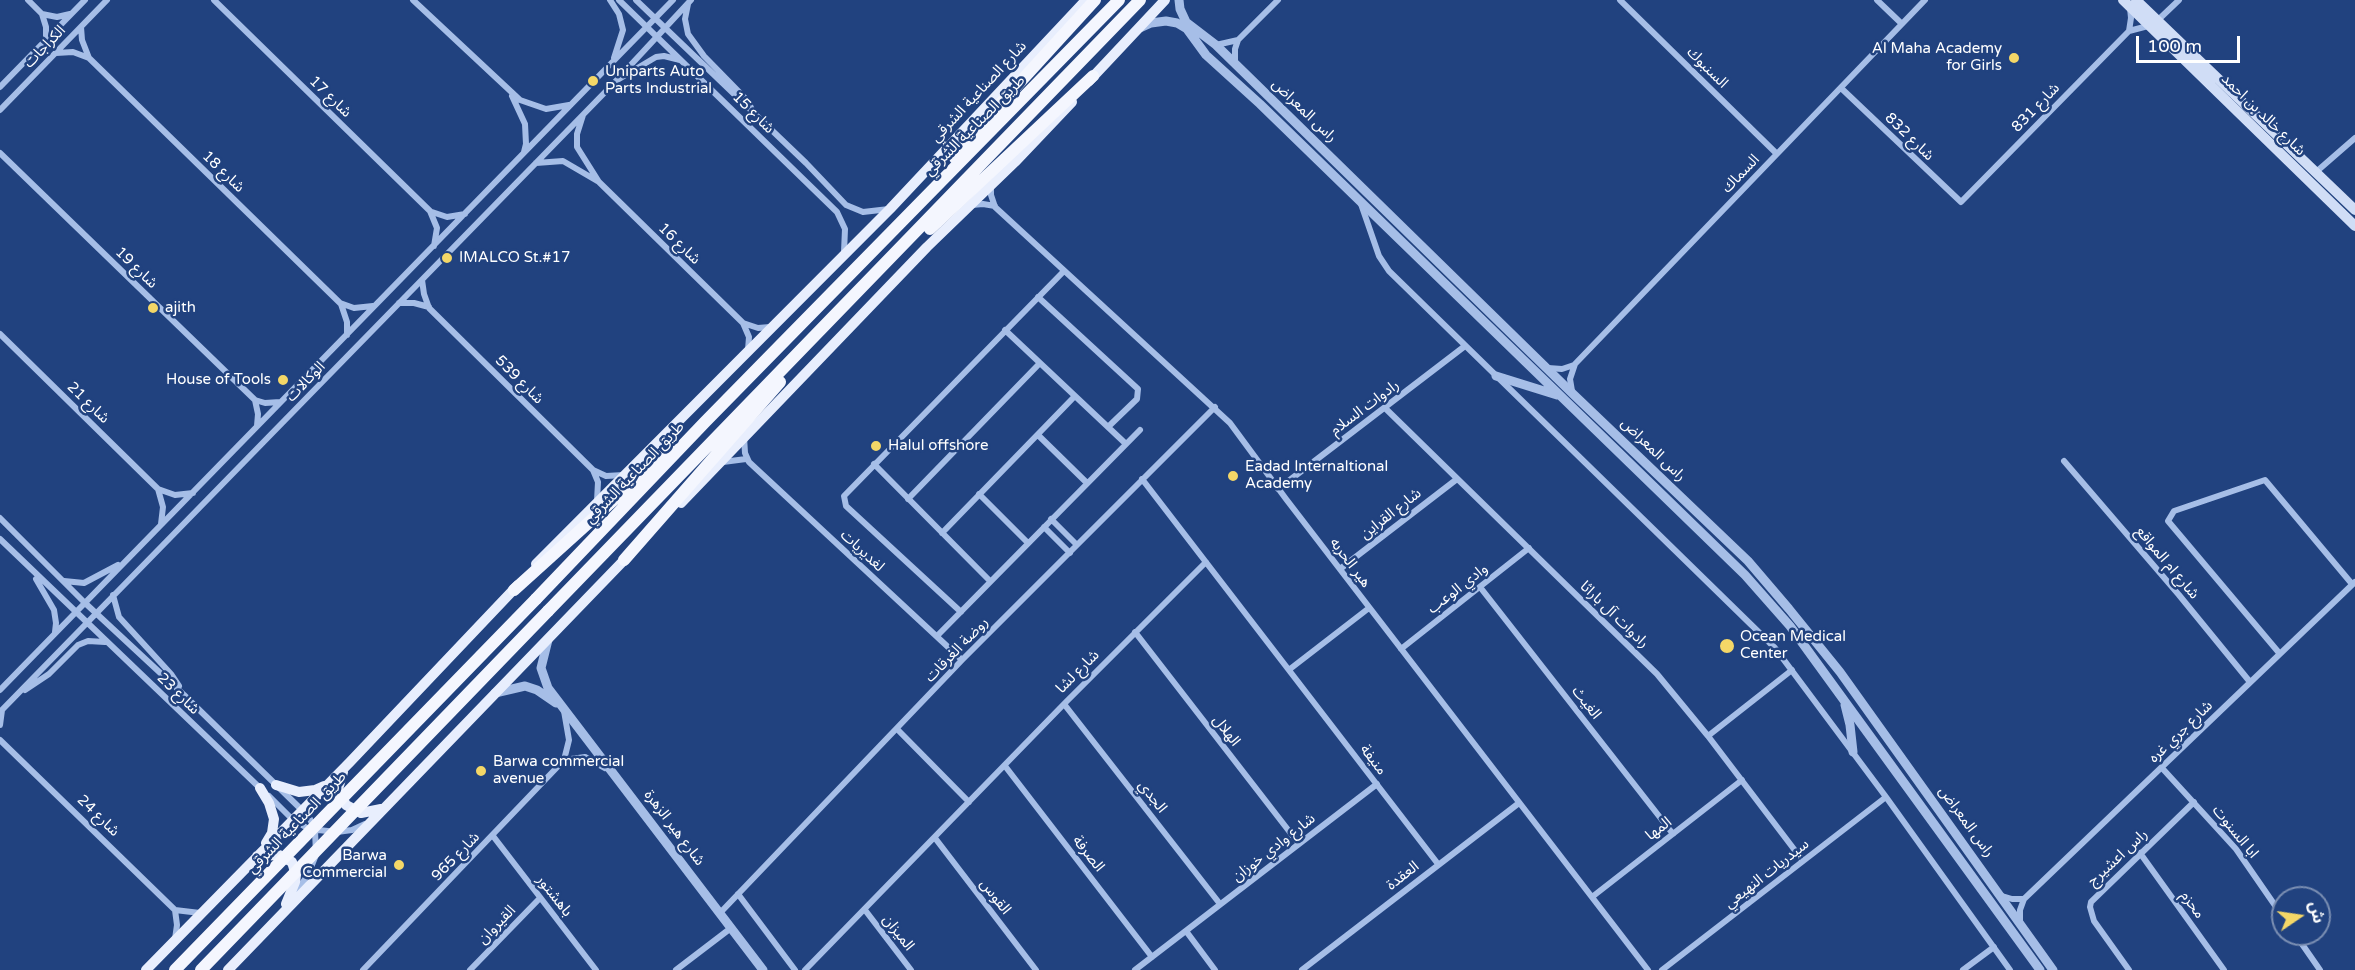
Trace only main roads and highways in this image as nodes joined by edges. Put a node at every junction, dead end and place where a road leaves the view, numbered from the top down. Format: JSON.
{"nodes":[{"id":1,"x":1086,"y":0,"type":"edge"},
{"id":2,"x":1095,"y":0,"type":"edge"},
{"id":3,"x":1119,"y":0,"type":"edge"},
{"id":4,"x":1140,"y":0,"type":"edge"},
{"id":5,"x":1165,"y":0,"type":"edge"},
{"id":6,"x":2130,"y":2,"type":"edge"},
{"id":7,"x":2154,"y":24,"type":"junction"},
{"id":8,"x":1093,"y":76,"type":"junction"},
{"id":9,"x":940,"y":182,"type":"junction"},
{"id":10,"x":2355,"y":210,"type":"edge"},
{"id":11,"x":2355,"y":226,"type":"edge"},
{"id":12,"x":843,"y":255,"type":"joint"},
{"id":13,"x":874,"y":276,"type":"junction"},
{"id":14,"x":805,"y":346,"type":"junction"},
{"id":15,"x":705,"y":422,"type":"junction"},
{"id":16,"x":624,"y":560,"type":"junction"},
{"id":17,"x":514,"y":590,"type":"junction"},
{"id":18,"x":350,"y":762,"type":"junction"},
{"id":19,"x":329,"y":783,"type":"junction"},
{"id":20,"x":276,"y":785,"type":"road end"},
{"id":21,"x":260,"y":788,"type":"road end"},
{"id":22,"x":383,"y":808,"type":"junction"},
{"id":23,"x":257,"y":856,"type":"junction"},
{"id":24,"x":283,"y":912,"type":"junction"},
{"id":25,"x":146,"y":970,"type":"edge"},
{"id":26,"x":175,"y":970,"type":"edge"},
{"id":27,"x":201,"y":970,"type":"edge"},
{"id":28,"x":228,"y":970,"type":"edge"}],
"edges":[{"from":1,"to":12,"type":"main road","name":"شارع الصناعية الشرقي"},
{"from":2,"to":9,"type":"highway"},
{"from":3,"to":9,"type":"highway","name":"طريق الصناعية الشرقي"},
{"from":4,"to":13,"type":"highway","name":"طريق الصناعية الشرقي"},
{"from":5,"to":8,"type":"main road"},
{"from":6,"to":7,"type":"main road","name":"شارع خالد بن احمد"},
{"from":7,"to":10,"type":"main road","name":"شارع خالد بن احمد"},
{"from":7,"to":11,"type":"main road","name":"شارع خالد بن احمد"},
{"from":8,"to":13,"type":"highway"},
{"from":8,"to":16,"type":"main road"},
{"from":9,"to":15,"type":"highway","name":"طريق الصناعية الشرقي"},
{"from":12,"to":17,"type":"main road","name":"طريق الصناعية الشرقي"},
{"from":13,"to":14,"type":"highway","name":"طريق الصناعية الشرقي"},
{"from":14,"to":16,"type":"highway"},
{"from":14,"to":27,"type":"highway","name":"طريق الصناعية الشرقي","bridge":true},
{"from":15,"to":17,"type":"highway"},
{"from":15,"to":26,"type":"highway","name":"طريق الصناعية الشرقي","bridge":true},
{"from":16,"to":22,"type":"main road"},
{"from":17,"to":18,"type":"main road","name":"طريق الصناعية الشرقي"},
{"from":18,"to":19,"type":"main road","name":"طريق الصناعية الشرقي"},
{"from":18,"to":22,"type":"main road"},
{"from":19,"to":20,"type":"main road"},
{"from":19,"to":23,"type":"main road","name":"طريق الصناعية الشرقي"},
{"from":21,"to":23,"type":"main road"},
{"from":22,"to":24,"type":"main road"},
{"from":23,"to":24,"type":"main road"},
{"from":23,"to":25,"type":"main road","name":"طريق الصناعية الشرقي"},
{"from":24,"to":28,"type":"main road"}]}
